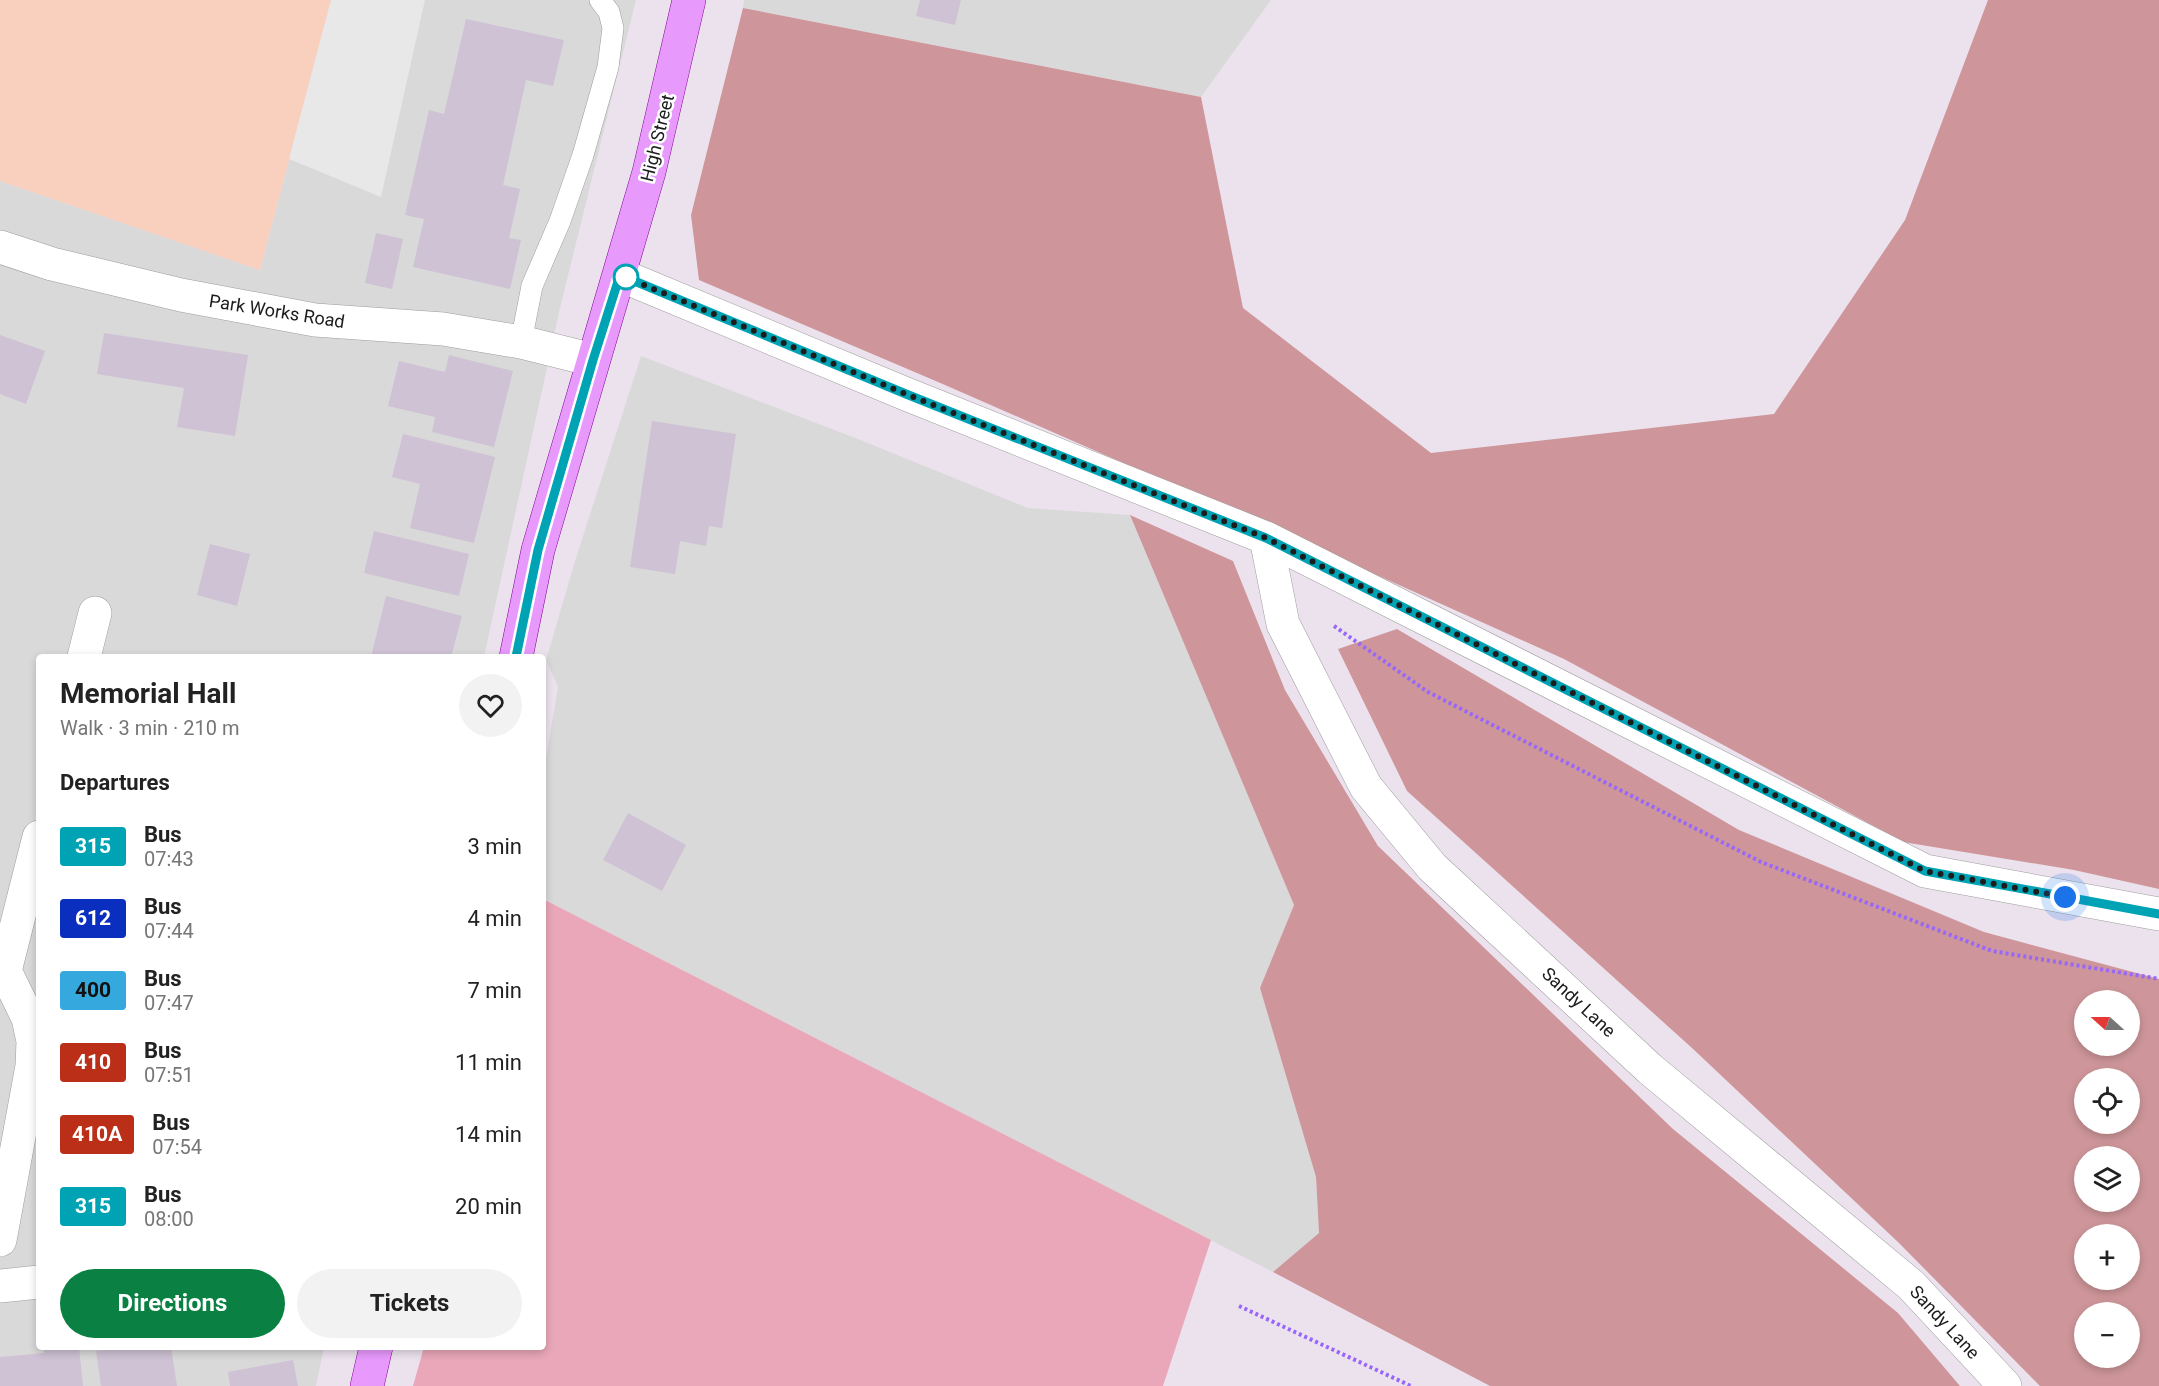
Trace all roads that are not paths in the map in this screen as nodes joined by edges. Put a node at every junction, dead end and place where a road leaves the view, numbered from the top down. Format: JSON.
{"nodes":[{"id":1,"x":600,"y":0,"type":"edge"},
{"id":2,"x":689,"y":0,"type":"edge"},
{"id":3,"x":0,"y":247,"type":"edge"},
{"id":4,"x":620,"y":275,"type":"junction"},
{"id":5,"x":521,"y":342,"type":"junction"},
{"id":6,"x":593,"y":360,"type":"junction"},
{"id":7,"x":1266,"y":538,"type":"junction"},
{"id":8,"x":95,"y":613,"type":"dead end"},
{"id":9,"x":85,"y":654,"type":"edge"},
{"id":10,"x":517,"y":654,"type":"edge"},
{"id":11,"x":36,"y":848,"type":"edge"},
{"id":12,"x":2159,"y":914,"type":"edge"},
{"id":13,"x":3,"y":970,"type":"edge"},
{"id":14,"x":0,"y":1240,"type":"edge"},
{"id":15,"x":36,"y":1282,"type":"edge"},
{"id":16,"x":0,"y":1286,"type":"edge"},
{"id":17,"x":375,"y":1350,"type":"edge"},
{"id":18,"x":368,"y":1386,"type":"edge"},
{"id":19,"x":2005,"y":1386,"type":"edge"}],
"edges":[{"from":1,"to":5,"type":"lane"},
{"from":2,"to":4,"type":"main road","name":"High Street"},
{"from":3,"to":5,"type":"street","name":"Park Works Road"},
{"from":4,"to":6,"type":"main road","name":"High Street"},
{"from":4,"to":7,"type":"street"},
{"from":5,"to":6,"type":"street","name":"Park Works Road"},
{"from":6,"to":10,"type":"main road","name":"High Street"},
{"from":7,"to":12,"type":"street"},
{"from":7,"to":19,"type":"street","name":"Sandy Lane"},
{"from":8,"to":9,"type":"street"},
{"from":11,"to":13,"type":"street"},
{"from":13,"to":14,"type":"street"},
{"from":15,"to":16,"type":"street"},
{"from":17,"to":18,"type":"main road"}]}
